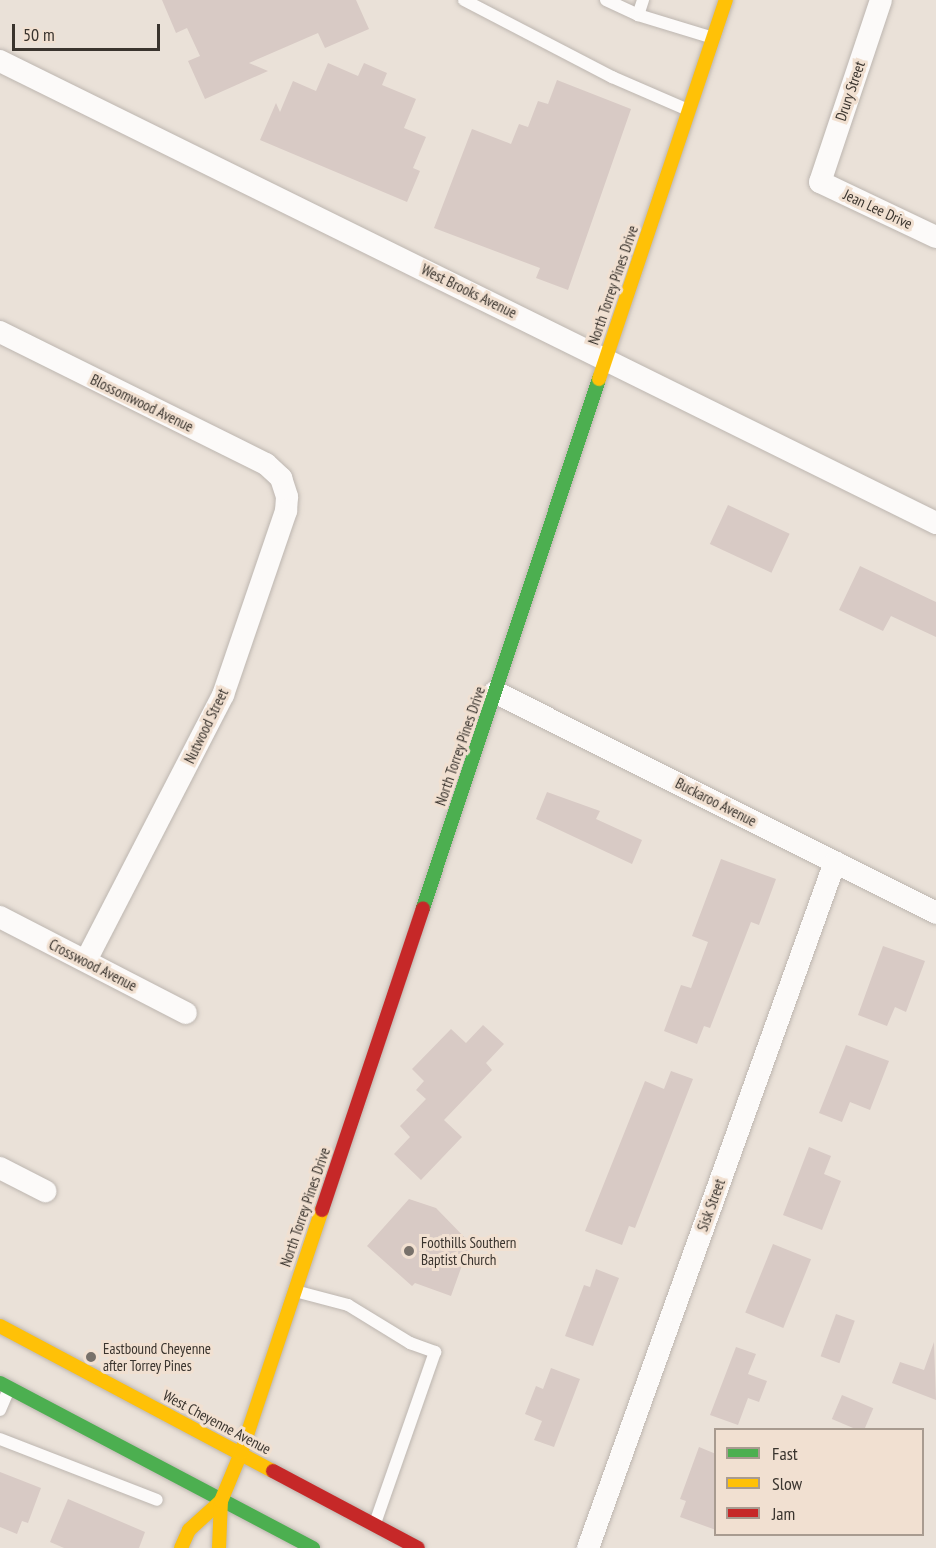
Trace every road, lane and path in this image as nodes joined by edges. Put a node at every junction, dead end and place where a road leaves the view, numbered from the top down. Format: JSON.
{"nodes":[{"id":1,"x":606,"y":0,"type":"edge"},
{"id":2,"x":643,"y":0,"type":"edge"},
{"id":3,"x":726,"y":0,"type":"edge"},
{"id":4,"x":881,"y":0,"type":"edge"},
{"id":5,"x":462,"y":1,"type":"edge"},
{"id":6,"x":638,"y":15,"type":"junction"},
{"id":7,"x":714,"y":38,"type":"junction"},
{"id":8,"x":0,"y":61,"type":"edge"},
{"id":9,"x":689,"y":110,"type":"junction"},
{"id":10,"x":820,"y":182,"type":"joint"},
{"id":11,"x":936,"y":237,"type":"edge"},
{"id":12,"x":0,"y":332,"type":"edge"},
{"id":13,"x":606,"y":358,"type":"junction"},
{"id":14,"x":281,"y":478,"type":"joint"},
{"id":15,"x":936,"y":523,"type":"edge"},
{"id":16,"x":495,"y":692,"type":"junction"},
{"id":17,"x":835,"y":862,"type":"junction"},
{"id":18,"x":936,"y":914,"type":"edge"},
{"id":19,"x":0,"y":917,"type":"edge"},
{"id":20,"x":86,"y":961,"type":"junction"},
{"id":21,"x":186,"y":1013,"type":"dead end"},
{"id":22,"x":0,"y":1168,"type":"edge"},
{"id":23,"x":45,"y":1191,"type":"dead end"},
{"id":24,"x":294,"y":1291,"type":"junction"},
{"id":25,"x":0,"y":1326,"type":"edge"},
{"id":26,"x":5,"y":1385,"type":"edge"},
{"id":27,"x":0,"y":1410,"type":"edge"},
{"id":28,"x":0,"y":1439,"type":"edge"},
{"id":29,"x":241,"y":1453,"type":"junction"},
{"id":30,"x":157,"y":1500,"type":"dead end"},
{"id":31,"x":221,"y":1501,"type":"junction"},
{"id":32,"x":375,"y":1523,"type":"junction"},
{"id":33,"x":181,"y":1548,"type":"edge"},
{"id":34,"x":219,"y":1548,"type":"edge"},
{"id":35,"x":313,"y":1548,"type":"edge"},
{"id":36,"x":418,"y":1548,"type":"edge"},
{"id":37,"x":588,"y":1548,"type":"edge"}],
"edges":[{"from":1,"to":6,"type":"lane"},
{"from":2,"to":6,"type":"lane"},
{"from":3,"to":7,"type":"main road","name":"North Torrey Pines Drive"},
{"from":4,"to":10,"type":"street","name":"Drury Street"},
{"from":5,"to":9,"type":"lane"},
{"from":6,"to":7,"type":"lane"},
{"from":7,"to":9,"type":"main road","name":"North Torrey Pines Drive"},
{"from":8,"to":13,"type":"street","name":"West Brooks Avenue"},
{"from":9,"to":13,"type":"main road","name":"North Torrey Pines Drive"},
{"from":10,"to":11,"type":"street","name":"Jean Lee Drive"},
{"from":12,"to":14,"type":"street","name":"Blossomwood Avenue"},
{"from":13,"to":15,"type":"street","name":"West Brooks Avenue"},
{"from":13,"to":16,"type":"main road","name":"North Torrey Pines Drive"},
{"from":14,"to":20,"type":"street","name":"Nutwood Street"},
{"from":16,"to":17,"type":"street","name":"Buckaroo Avenue"},
{"from":16,"to":24,"type":"main road","name":"North Torrey Pines Drive"},
{"from":17,"to":18,"type":"street","name":"Buckaroo Avenue"},
{"from":17,"to":37,"type":"street","name":"Sisk Street"},
{"from":19,"to":20,"type":"street","name":"Crosswood Avenue"},
{"from":20,"to":21,"type":"street","name":"Crosswood Avenue"},
{"from":22,"to":23,"type":"street"},
{"from":24,"to":29,"type":"main road","name":"North Torrey Pines Drive"},
{"from":24,"to":32,"type":"lane"},
{"from":25,"to":29,"type":"main road","name":"West Cheyenne Avenue"},
{"from":26,"to":27,"type":"lane"},
{"from":26,"to":31,"type":"main road"},
{"from":28,"to":30,"type":"lane"},
{"from":29,"to":31,"type":"main road","name":"North Torrey Pines Drive"},
{"from":29,"to":32,"type":"main road","name":"West Cheyenne Avenue"},
{"from":31,"to":33,"type":"main road","name":"North Torrey Pines Drive"},
{"from":31,"to":34,"type":"main road","name":"North Torrey Pines Drive"},
{"from":31,"to":35,"type":"main road"},
{"from":32,"to":36,"type":"main road","name":"West Cheyenne Avenue"}]}
